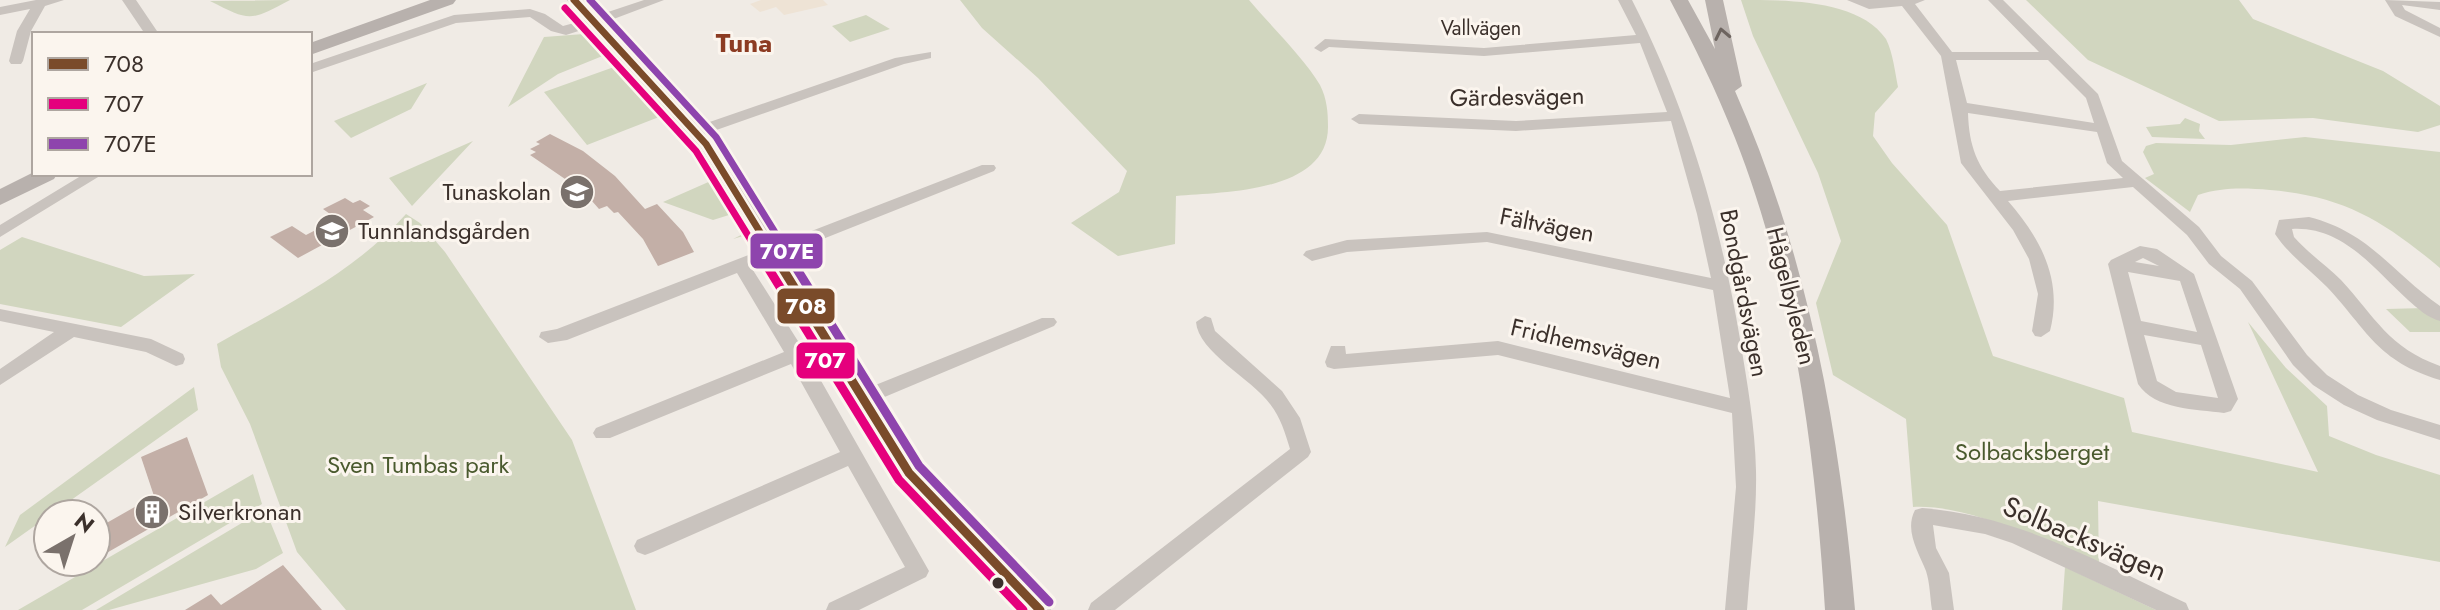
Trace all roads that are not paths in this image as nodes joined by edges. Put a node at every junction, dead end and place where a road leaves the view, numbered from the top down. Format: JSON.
{"nodes":[{"id":1,"x":57,"y":0,"type":"edge"},
{"id":2,"x":129,"y":0,"type":"edge"},
{"id":3,"x":447,"y":0,"type":"edge"},
{"id":4,"x":574,"y":0,"type":"edge"},
{"id":5,"x":657,"y":0,"type":"edge"},
{"id":6,"x":1625,"y":0,"type":"edge"},
{"id":7,"x":1667,"y":0,"type":"edge"},
{"id":8,"x":1679,"y":0,"type":"edge"},
{"id":9,"x":1714,"y":0,"type":"edge"},
{"id":10,"x":1854,"y":0,"type":"edge"},
{"id":11,"x":1995,"y":0,"type":"edge"},
{"id":12,"x":2392,"y":0,"type":"edge"},
{"id":13,"x":1912,"y":2,"type":"edge"},
{"id":14,"x":40,"y":4,"type":"junction"},
{"id":15,"x":2440,"y":6,"type":"edge"},
{"id":16,"x":0,"y":11,"type":"edge"},
{"id":17,"x":593,"y":23,"type":"junction"},
{"id":18,"x":151,"y":32,"type":"edge"},
{"id":19,"x":2440,"y":33,"type":"edge"},
{"id":20,"x":1643,"y":39,"type":"junction"},
{"id":21,"x":312,"y":48,"type":"edge"},
{"id":22,"x":1321,"y":48,"type":"dead end"},
{"id":23,"x":926,"y":55,"type":"dead end"},
{"id":24,"x":1948,"y":56,"type":"junction"},
{"id":25,"x":2054,"y":56,"type":"junction"},
{"id":26,"x":16,"y":61,"type":"dead end"},
{"id":27,"x":312,"y":68,"type":"edge"},
{"id":28,"x":1960,"y":107,"type":"junction"},
{"id":29,"x":1675,"y":116,"type":"junction"},
{"id":30,"x":1359,"y":119,"type":"dead end"},
{"id":31,"x":1739,"y":124,"type":"junction"},
{"id":32,"x":2105,"y":129,"type":"junction"},
{"id":33,"x":696,"y":132,"type":"junction"},
{"id":34,"x":988,"y":168,"type":"dead end"},
{"id":35,"x":42,"y":176,"type":"edge"},
{"id":36,"x":92,"y":176,"type":"edge"},
{"id":37,"x":2133,"y":182,"type":"junction"},
{"id":38,"x":1996,"y":197,"type":"junction"},
{"id":39,"x":0,"y":198,"type":"edge"},
{"id":40,"x":0,"y":232,"type":"edge"},
{"id":41,"x":775,"y":252,"type":"junction"},
{"id":42,"x":1312,"y":255,"type":"dead end"},
{"id":43,"x":741,"y":266,"type":"junction"},
{"id":44,"x":1723,"y":286,"type":"junction"},
{"id":45,"x":0,"y":315,"type":"edge"},
{"id":46,"x":2440,"y":315,"type":"edge"},
{"id":47,"x":1048,"y":322,"type":"dead end"},
{"id":48,"x":1205,"y":322,"type":"dead end"},
{"id":49,"x":2132,"y":326,"type":"junction"},
{"id":50,"x":72,"y":329,"type":"junction"},
{"id":51,"x":2041,"y":331,"type":"dead end"},
{"id":52,"x":548,"y":337,"type":"dead end"},
{"id":53,"x":2207,"y":340,"type":"junction"},
{"id":54,"x":1338,"y":351,"type":"dead end"},
{"id":55,"x":796,"y":354,"type":"junction"},
{"id":56,"x":176,"y":359,"type":"dead end"},
{"id":57,"x":2440,"y":373,"type":"edge"},
{"id":58,"x":0,"y":378,"type":"edge"},
{"id":59,"x":863,"y":398,"type":"junction"},
{"id":60,"x":1741,"y":408,"type":"junction"},
{"id":61,"x":603,"y":433,"type":"dead end"},
{"id":62,"x":2440,"y":433,"type":"edge"},
{"id":63,"x":853,"y":455,"type":"junction"},
{"id":64,"x":645,"y":546,"type":"dead end"},
{"id":65,"x":837,"y":610,"type":"edge"},
{"id":66,"x":1040,"y":610,"type":"edge"},
{"id":67,"x":1099,"y":610,"type":"edge"},
{"id":68,"x":1736,"y":610,"type":"edge"},
{"id":69,"x":1824,"y":610,"type":"edge"},
{"id":70,"x":1840,"y":610,"type":"edge"},
{"id":71,"x":1943,"y":610,"type":"edge"},
{"id":72,"x":2178,"y":610,"type":"edge"}],
"edges":[{"from":1,"to":14,"type":"street"},
{"from":2,"to":18,"type":"street"},
{"from":3,"to":21,"type":"main road"},
{"from":4,"to":17,"type":"street"},
{"from":5,"to":17,"type":"street"},
{"from":6,"to":20,"type":"street","name":"Bondgårdsvägen"},
{"from":7,"to":69,"type":"main road","name":"Hågelbyleden"},
{"from":8,"to":31,"type":"main road","name":"Hågelbyleden"},
{"from":31,"to":9,"type":"main road","one_way":true},
{"from":10,"to":13,"type":"street"},
{"from":11,"to":25,"type":"street"},
{"from":12,"to":15,"type":"street"},
{"from":12,"to":19,"type":"street"},
{"from":13,"to":24,"type":"street"},
{"from":14,"to":16,"type":"street"},
{"from":14,"to":26,"type":"street"},
{"from":17,"to":27,"type":"street"},
{"from":17,"to":33,"type":"street"},
{"from":20,"to":22,"type":"street","name":"Vallvägen"},
{"from":20,"to":29,"type":"street","name":"Bondgårdsvägen"},
{"from":23,"to":33,"type":"street"},
{"from":24,"to":25,"type":"street"},
{"from":24,"to":28,"type":"street"},
{"from":25,"to":32,"type":"street"},
{"from":28,"to":32,"type":"street"},
{"from":28,"to":38,"type":"street"},
{"from":29,"to":30,"type":"street","name":"Gärdesvägen"},
{"from":29,"to":44,"type":"street","name":"Bondgårdsvägen"},
{"from":31,"to":70,"type":"main road","name":"Hågelbyleden"},
{"from":32,"to":37,"type":"street"},
{"from":33,"to":41,"type":"street"},
{"from":34,"to":41,"type":"street"},
{"from":35,"to":39,"type":"main road"},
{"from":36,"to":40,"type":"street"},
{"from":37,"to":38,"type":"street"},
{"from":37,"to":62,"type":"street"},
{"from":38,"to":51,"type":"street"},
{"from":41,"to":43,"type":"street"},
{"from":41,"to":59,"type":"street"},
{"from":42,"to":44,"type":"street","name":"Fältvägen"},
{"from":43,"to":52,"type":"street"},
{"from":43,"to":55,"type":"street"},
{"from":44,"to":60,"type":"street","name":"Bondgårdsvägen"},
{"from":45,"to":50,"type":"street"},
{"from":46,"to":57,"type":"street"},
{"from":47,"to":59,"type":"street"},
{"from":48,"to":67,"type":"street"},
{"from":49,"to":53,"type":"street"},
{"from":49,"to":53,"type":"street"},
{"from":49,"to":53,"type":"street"},
{"from":50,"to":56,"type":"street"},
{"from":50,"to":58,"type":"street"},
{"from":54,"to":60,"type":"street","name":"Fridhemsvägen"},
{"from":55,"to":61,"type":"street"},
{"from":55,"to":63,"type":"street"},
{"from":59,"to":66,"type":"street"},
{"from":60,"to":68,"type":"street","name":"Bondgårdsvägen"},
{"from":63,"to":64,"type":"street"},
{"from":63,"to":65,"type":"street"},
{"from":71,"to":72,"type":"street","name":"Solbacksvägen"}]}
